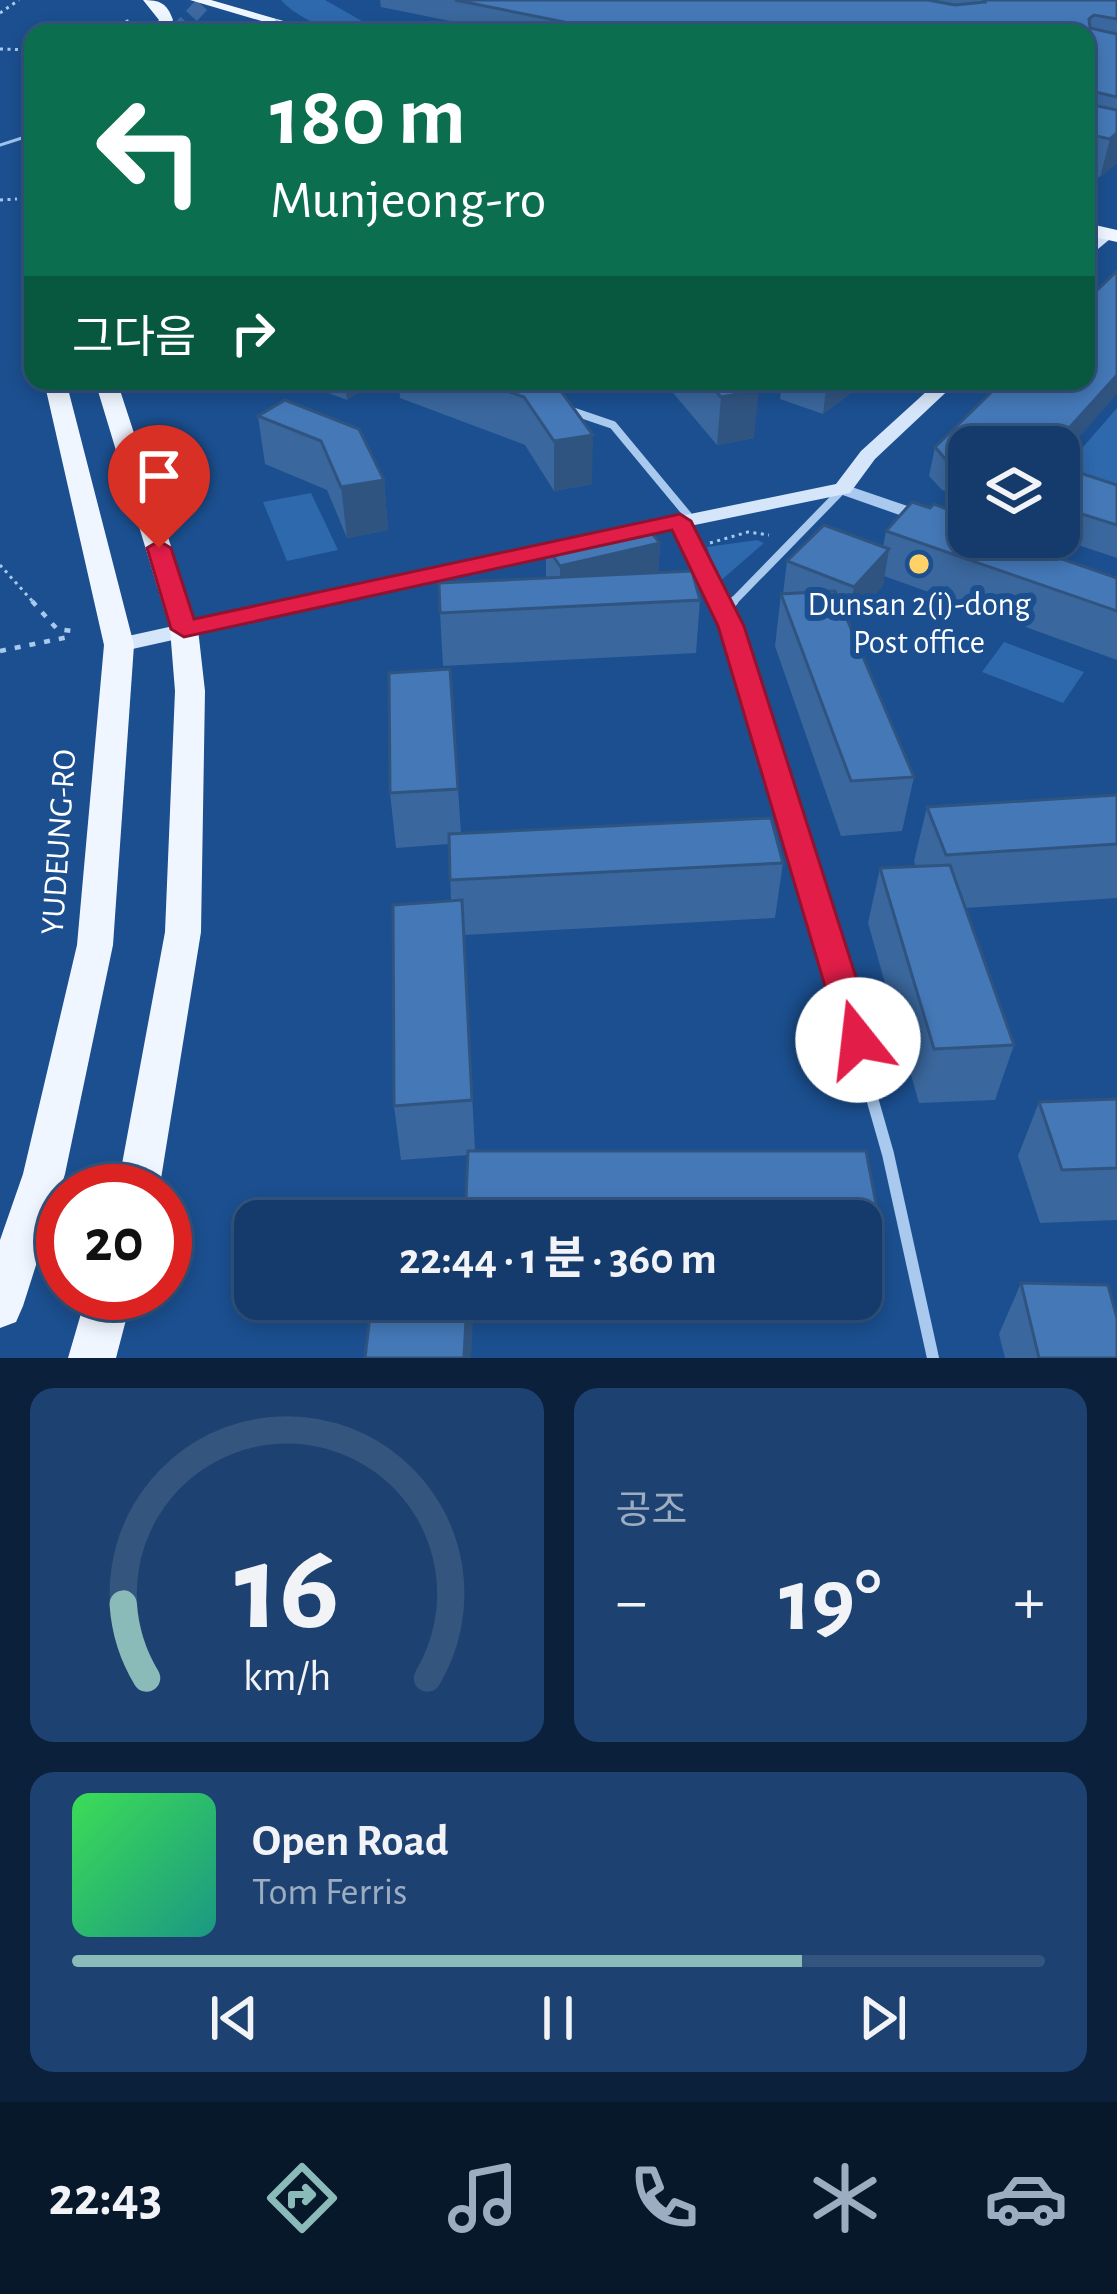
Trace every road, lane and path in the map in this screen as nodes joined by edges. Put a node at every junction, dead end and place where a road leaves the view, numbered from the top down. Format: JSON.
{"nodes":[{"id":1,"x":19,"y":0,"type":"edge"},
{"id":2,"x":251,"y":0,"type":"edge"},
{"id":3,"x":159,"y":3,"type":"edge"},
{"id":4,"x":201,"y":6,"type":"edge"},
{"id":5,"x":0,"y":13,"type":"edge"},
{"id":6,"x":273,"y":24,"type":"edge"},
{"id":7,"x":279,"y":24,"type":"edge"},
{"id":8,"x":0,"y":200,"type":"edge"},
{"id":9,"x":17,"y":200,"type":"dead end"},
{"id":10,"x":57,"y":390,"type":"edge"},
{"id":11,"x":109,"y":390,"type":"edge"},
{"id":12,"x":939,"y":390,"type":"edge"},
{"id":13,"x":553,"y":405,"type":"edge"},
{"id":14,"x":843,"y":489,"type":"junction"},
{"id":15,"x":685,"y":520,"type":"junction"},
{"id":16,"x":948,"y":526,"type":"edge"},
{"id":17,"x":769,"y":535,"type":"dead end"},
{"id":18,"x":706,"y":544,"type":"dead end"},
{"id":19,"x":0,"y":565,"type":"edge"},
{"id":20,"x":725,"y":610,"type":"junction"},
{"id":21,"x":184,"y":629,"type":"junction"},
{"id":22,"x":119,"y":645,"type":"junction"},
{"id":23,"x":0,"y":651,"type":"edge"},
{"id":24,"x":144,"y":1164,"type":"edge"},
{"id":25,"x":0,"y":1306,"type":"edge"},
{"id":26,"x":103,"y":1320,"type":"edge"},
{"id":27,"x":92,"y":1358,"type":"edge"},
{"id":28,"x":933,"y":1358,"type":"edge"}],
"edges":[{"from":1,"to":5,"type":"path"},
{"from":2,"to":7,"type":"main road"},
{"from":3,"to":4,"type":"main road"},
{"from":4,"to":6,"type":"main road"},
{"from":8,"to":9,"type":"path"},
{"from":10,"to":22,"type":"main road","name":"YUDEUNG-RO"},
{"from":11,"to":21,"type":"main road"},
{"from":12,"to":14,"type":"main road"},
{"from":13,"to":15,"type":"lane"},
{"from":14,"to":15,"type":"main road"},
{"from":14,"to":16,"type":"street"},
{"from":14,"to":20,"type":"lane"},
{"from":15,"to":20,"type":"lane"},
{"from":15,"to":21,"type":"main road"},
{"from":17,"to":18,"type":"path"},
{"from":19,"to":23,"type":"path"},
{"from":20,"to":28,"type":"lane"},
{"from":21,"to":22,"type":"main road"},
{"from":21,"to":24,"type":"main road"},
{"from":22,"to":25,"type":"main road","name":"YUDEUNG-RO"},
{"from":26,"to":27,"type":"main road"}]}
